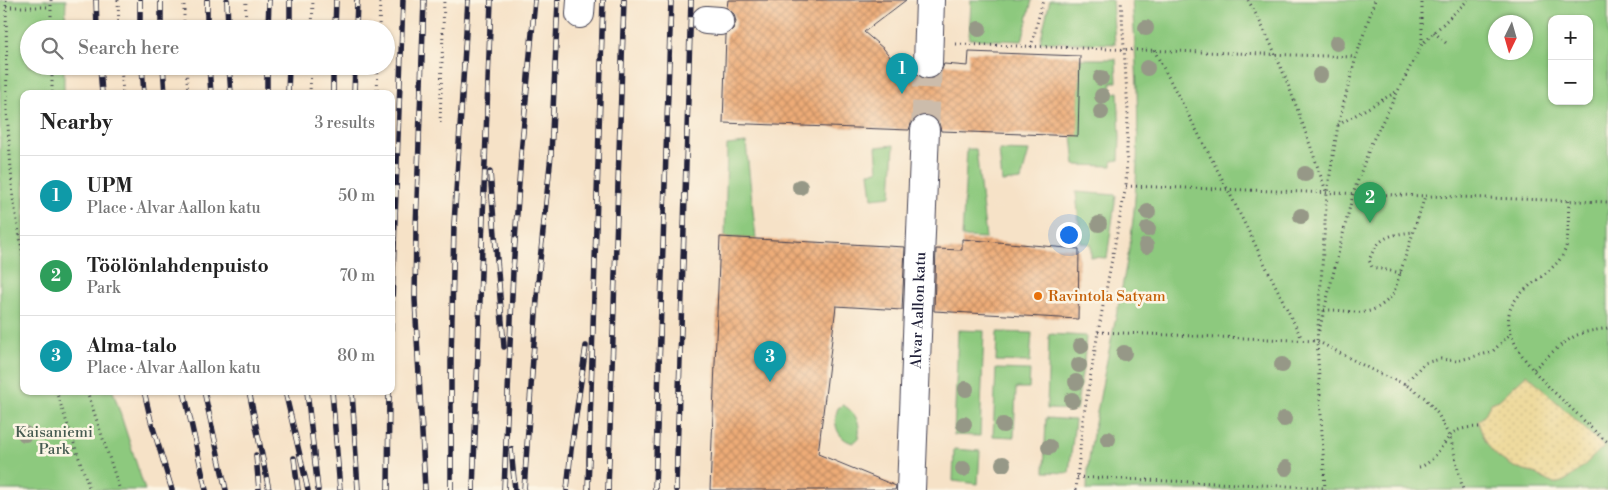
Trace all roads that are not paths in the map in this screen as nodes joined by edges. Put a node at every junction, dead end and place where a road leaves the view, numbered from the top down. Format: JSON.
{"nodes":[{"id":1,"x":930,"y":0,"type":"edge"},
{"id":2,"x":928,"y":64,"type":"tunnel mouth"},
{"id":3,"x":925,"y":130,"type":"tunnel mouth"},
{"id":4,"x":911,"y":490,"type":"edge"}],
"edges":[{"from":1,"to":2,"type":"street"},
{"from":3,"to":4,"type":"street","name":"Alvar Aallon katu"}]}
